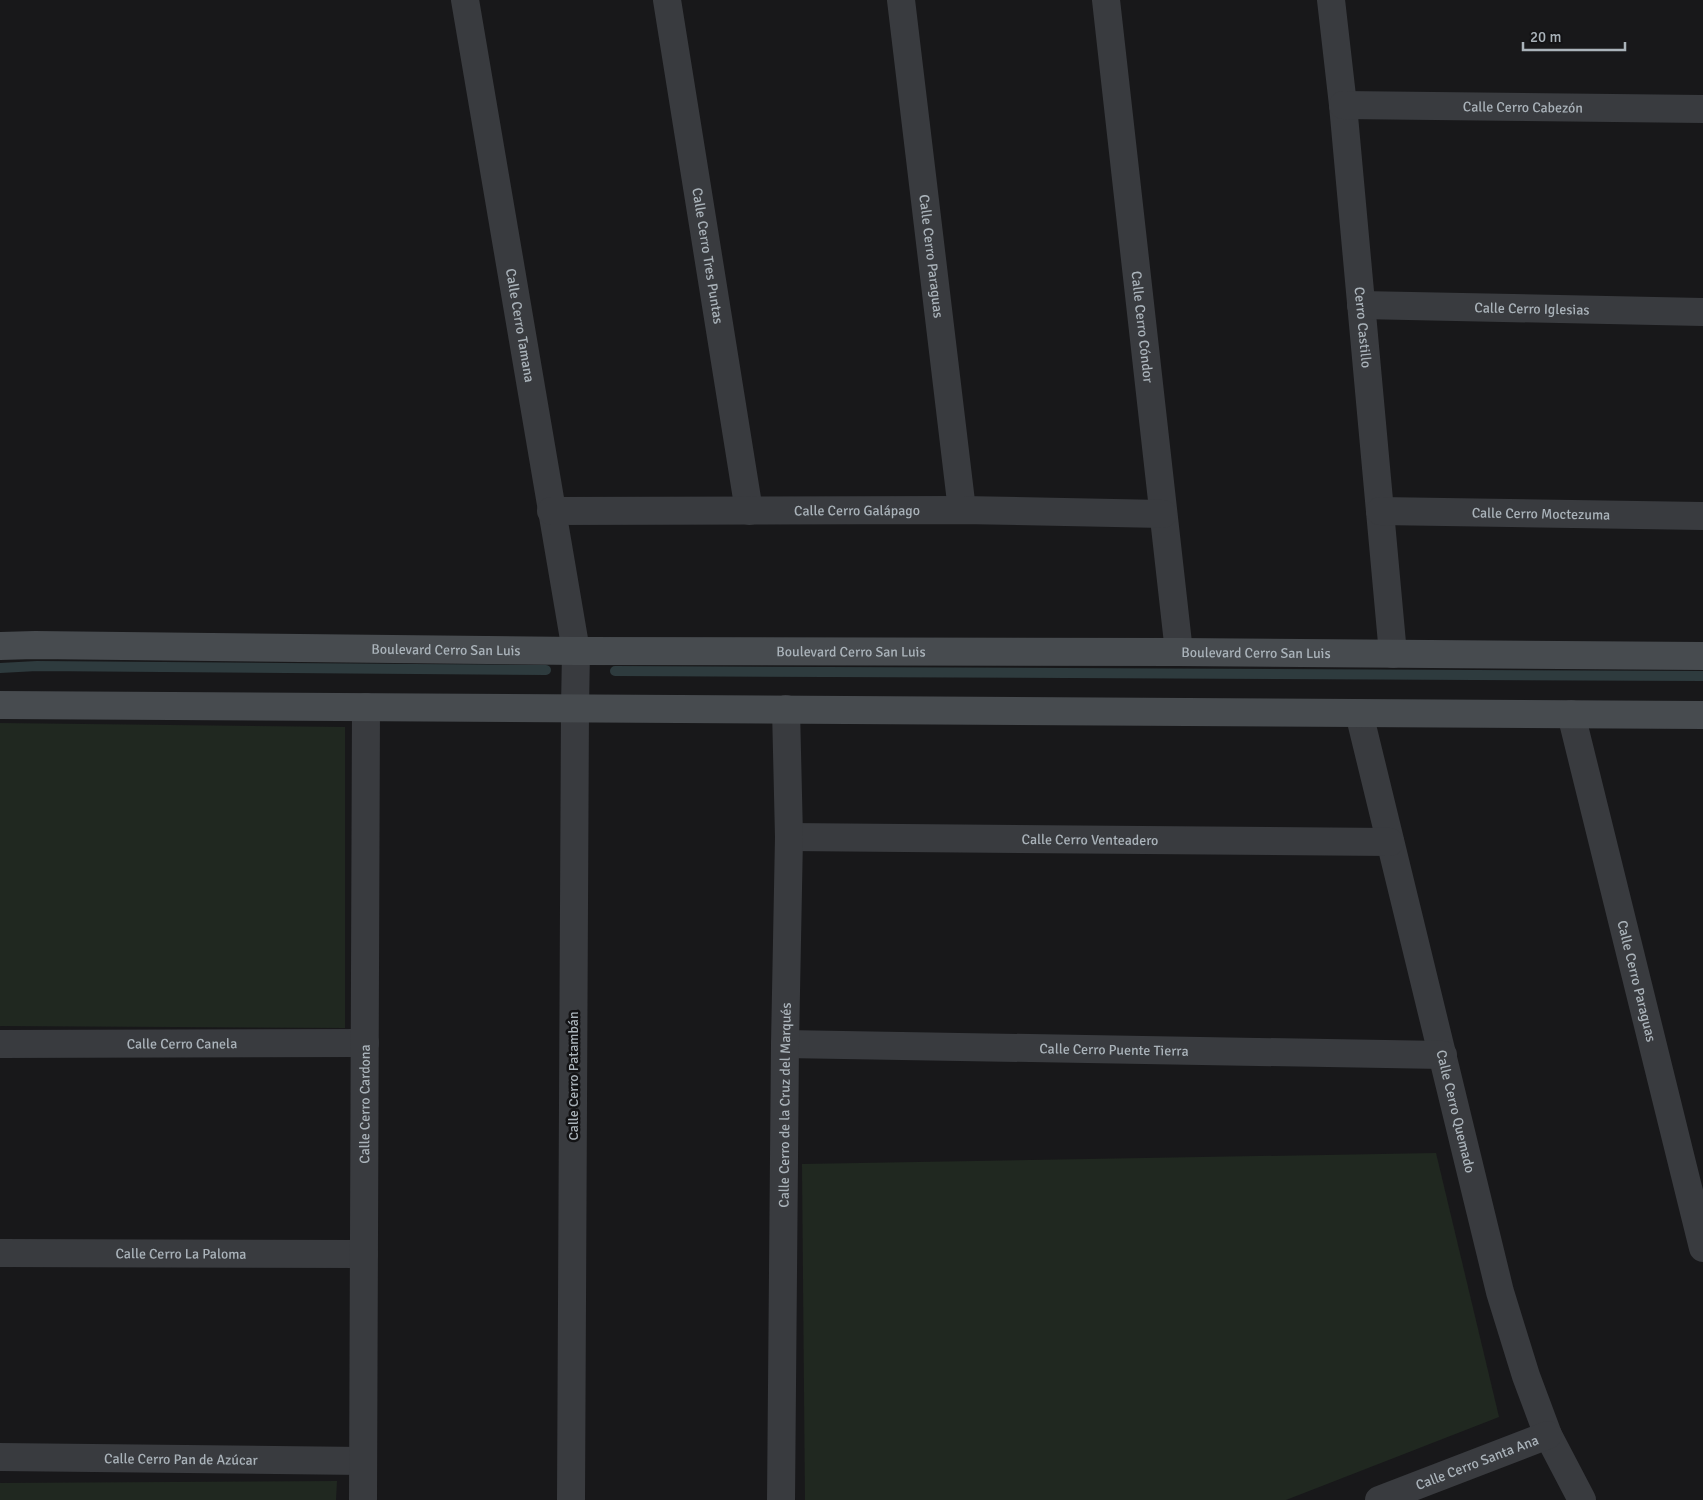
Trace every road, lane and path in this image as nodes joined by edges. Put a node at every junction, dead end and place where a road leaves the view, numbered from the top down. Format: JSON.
{"nodes":[{"id":1,"x":465,"y":0,"type":"edge"},
{"id":2,"x":667,"y":0,"type":"edge"},
{"id":3,"x":901,"y":0,"type":"edge"},
{"id":4,"x":1106,"y":0,"type":"edge"},
{"id":5,"x":1332,"y":0,"type":"edge"},
{"id":6,"x":1343,"y":105,"type":"junction"},
{"id":7,"x":1703,"y":109,"type":"edge"},
{"id":8,"x":1361,"y":305,"type":"junction"},
{"id":9,"x":1703,"y":312,"type":"edge"},
{"id":10,"x":962,"y":510,"type":"junction"},
{"id":11,"x":551,"y":511,"type":"junction"},
{"id":12,"x":748,"y":511,"type":"junction"},
{"id":13,"x":1380,"y":511,"type":"junction"},
{"id":14,"x":1163,"y":514,"type":"junction"},
{"id":15,"x":1703,"y":516,"type":"edge"},
{"id":16,"x":0,"y":646,"type":"edge"},
{"id":17,"x":576,"y":651,"type":"junction"},
{"id":18,"x":1179,"y":652,"type":"junction"},
{"id":19,"x":1393,"y":654,"type":"junction"},
{"id":20,"x":1703,"y":656,"type":"edge"},
{"id":21,"x":0,"y":705,"type":"edge"},
{"id":22,"x":366,"y":707,"type":"junction"},
{"id":23,"x":575,"y":708,"type":"junction"},
{"id":24,"x":786,"y":710,"type":"junction"},
{"id":25,"x":1359,"y":713,"type":"junction"},
{"id":26,"x":1571,"y":714,"type":"junction"},
{"id":27,"x":1703,"y":715,"type":"edge"},
{"id":28,"x":789,"y":837,"type":"junction"},
{"id":29,"x":1390,"y":842,"type":"junction"},
{"id":30,"x":365,"y":1043,"type":"junction"},
{"id":31,"x":0,"y":1044,"type":"edge"},
{"id":32,"x":785,"y":1044,"type":"junction"},
{"id":33,"x":1443,"y":1055,"type":"junction"},
{"id":34,"x":1703,"y":1248,"type":"edge"},
{"id":35,"x":0,"y":1253,"type":"edge"},
{"id":36,"x":364,"y":1254,"type":"junction"},
{"id":37,"x":1548,"y":1435,"type":"junction"},
{"id":38,"x":0,"y":1457,"type":"edge"},
{"id":39,"x":363,"y":1461,"type":"junction"},
{"id":40,"x":363,"y":1500,"type":"edge"},
{"id":41,"x":571,"y":1500,"type":"edge"},
{"id":42,"x":781,"y":1500,"type":"edge"},
{"id":43,"x":1379,"y":1500,"type":"edge"},
{"id":44,"x":1582,"y":1500,"type":"edge"}],
"edges":[{"from":1,"to":11,"type":"street","name":"Calle Cerro Tamana"},
{"from":2,"to":12,"type":"street","name":"Calle Cerro Tres Puntas"},
{"from":3,"to":10,"type":"street","name":"Calle Cerro Paraguas"},
{"from":4,"to":14,"type":"street","name":"Calle Cerro Cóndor"},
{"from":5,"to":6,"type":"street","name":"Cerro Castillo"},
{"from":6,"to":7,"type":"street","name":"Calle Cerro Cabezón"},
{"from":6,"to":8,"type":"street","name":"Cerro Castillo"},
{"from":8,"to":9,"type":"street","name":"Calle Cerro Iglesias"},
{"from":8,"to":13,"type":"street","name":"Cerro Castillo"},
{"from":10,"to":12,"type":"street","name":"Calle Cerro Galápago"},
{"from":10,"to":14,"type":"street","name":"Calle Cerro Galápago"},
{"from":11,"to":12,"type":"street","name":"Calle Cerro Galápago"},
{"from":11,"to":17,"type":"street","name":"Calle Cerro Tamana"},
{"from":13,"to":15,"type":"street","name":"Calle Cerro Moctezuma"},
{"from":13,"to":19,"type":"street","name":"Cerro Castillo"},
{"from":14,"to":18,"type":"street","name":"Calle Cerro Cóndor"},
{"from":16,"to":17,"type":"street","name":"Boulevard Cerro San Luis"},
{"from":17,"to":18,"type":"street","name":"Boulevard Cerro San Luis"},
{"from":17,"to":23,"type":"street","name":"Calle Cerro Patambán"},
{"from":18,"to":19,"type":"street","name":"Boulevard Cerro San Luis"},
{"from":19,"to":20,"type":"street","name":"Boulevard Cerro San Luis"},
{"from":21,"to":22,"type":"street"},
{"from":22,"to":23,"type":"street"},
{"from":22,"to":30,"type":"street","name":"Calle Cerro Cardona"},
{"from":23,"to":24,"type":"street"},
{"from":23,"to":41,"type":"street","name":"Calle Cerro Patambán"},
{"from":24,"to":25,"type":"street"},
{"from":24,"to":28,"type":"street","name":"Calle Cerro de la Cruz del Marqués"},
{"from":25,"to":26,"type":"street"},
{"from":25,"to":29,"type":"street","name":"Calle Cerro Quemado"},
{"from":26,"to":27,"type":"street"},
{"from":26,"to":34,"type":"street","name":"Calle Cerro Paraguas"},
{"from":28,"to":29,"type":"street","name":"Calle Cerro Venteadero"},
{"from":28,"to":32,"type":"street","name":"Calle Cerro de la Cruz del Marqués"},
{"from":29,"to":33,"type":"street","name":"Calle Cerro Quemado"},
{"from":30,"to":31,"type":"street","name":"Calle Cerro Canela"},
{"from":30,"to":36,"type":"street","name":"Calle Cerro Cardona"},
{"from":32,"to":33,"type":"street","name":"Calle Cerro Puente Tierra"},
{"from":32,"to":42,"type":"street","name":"Calle Cerro de la Cruz del Marqués"},
{"from":33,"to":37,"type":"street","name":"Calle Cerro Quemado"},
{"from":35,"to":36,"type":"street","name":"Calle Cerro La Paloma"},
{"from":36,"to":39,"type":"street","name":"Calle Cerro Cardona"},
{"from":37,"to":43,"type":"street","name":"Calle Cerro Santa Ana"},
{"from":37,"to":44,"type":"street","name":"Calle Cerro Quemado"},
{"from":38,"to":39,"type":"street","name":"Calle Cerro Pan de Azúcar"},
{"from":39,"to":40,"type":"street","name":"Calle Cerro Cardona"}]}
